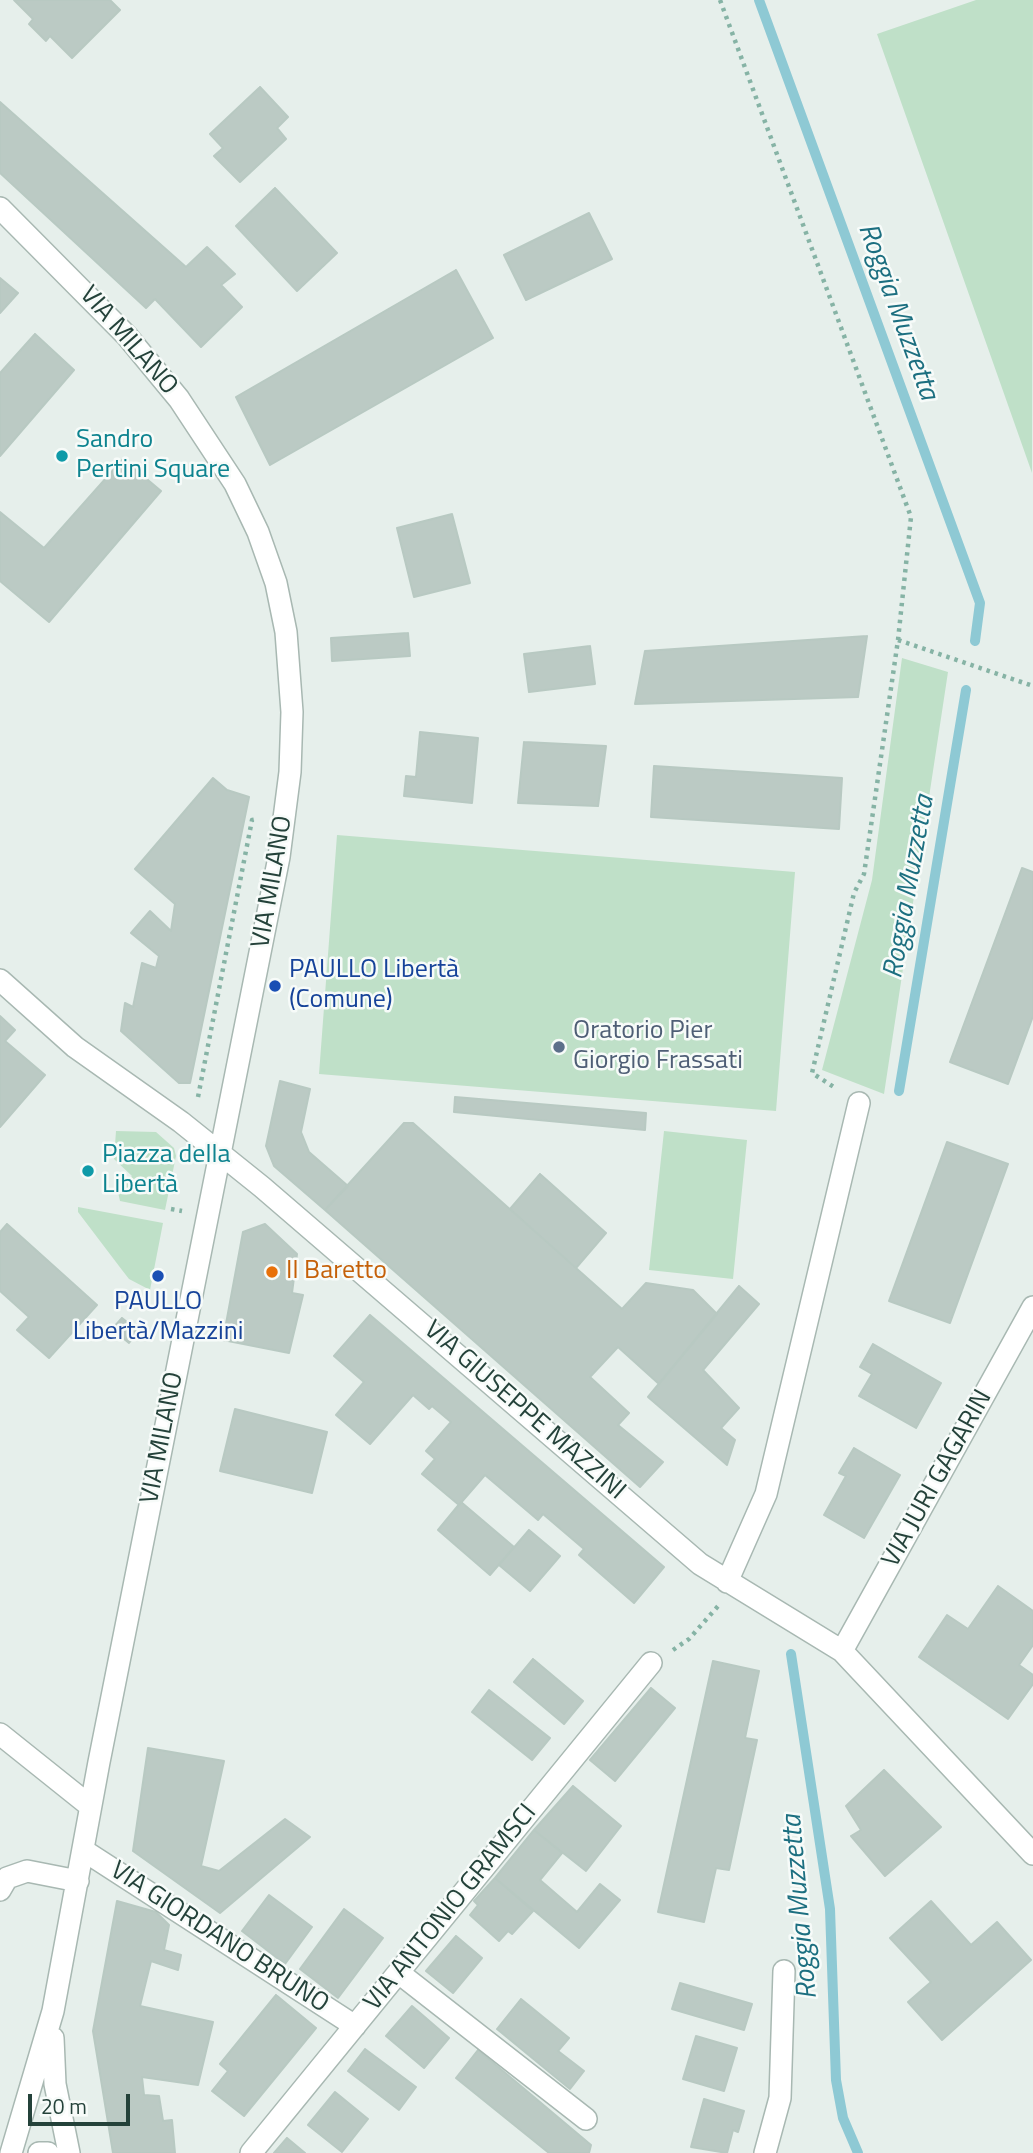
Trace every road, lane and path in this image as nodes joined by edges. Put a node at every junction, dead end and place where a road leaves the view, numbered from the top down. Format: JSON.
{"nodes":[{"id":1,"x":720,"y":0,"type":"edge"},
{"id":2,"x":0,"y":208,"type":"edge"},
{"id":3,"x":898,"y":640,"type":"junction"},
{"id":4,"x":1033,"y":686,"type":"edge"},
{"id":5,"x":286,"y":814,"type":"junction"},
{"id":6,"x":0,"y":980,"type":"edge"},
{"id":7,"x":198,"y":1097,"type":"dead end"},
{"id":8,"x":859,"y":1103,"type":"joint"},
{"id":9,"x":221,"y":1153,"type":"junction"},
{"id":10,"x":1033,"y":1307,"type":"edge"},
{"id":11,"x":727,"y":1582,"type":"junction"},
{"id":12,"x":842,"y":1651,"type":"junction"},
{"id":13,"x":651,"y":1663,"type":"joint"},
{"id":14,"x":0,"y":1734,"type":"edge"},
{"id":15,"x":90,"y":1806,"type":"junction"},
{"id":16,"x":83,"y":1850,"type":"junction"},
{"id":17,"x":1033,"y":1854,"type":"edge"},
{"id":18,"x":78,"y":1881,"type":"junction"},
{"id":19,"x":0,"y":1889,"type":"edge"},
{"id":20,"x":784,"y":1972,"type":"dead end"},
{"id":21,"x":398,"y":1973,"type":"junction"},
{"id":22,"x":53,"y":2011,"type":"junction"},
{"id":23,"x":355,"y":2026,"type":"junction"},
{"id":24,"x":586,"y":2119,"type":"dead end"},
{"id":25,"x":11,"y":2153,"type":"edge"},
{"id":26,"x":39,"y":2153,"type":"edge"},
{"id":27,"x":48,"y":2153,"type":"edge"},
{"id":28,"x":69,"y":2153,"type":"edge"},
{"id":29,"x":251,"y":2153,"type":"edge"},
{"id":30,"x":765,"y":2153,"type":"edge"}],
"edges":[{"from":1,"to":3,"type":"path"},
{"from":2,"to":5,"type":"street","name":"VIA MILANO"},
{"from":3,"to":4,"type":"path"},
{"from":3,"to":8,"type":"path"},
{"from":5,"to":7,"type":"path"},
{"from":5,"to":9,"type":"street","name":"VIA MILANO"},
{"from":6,"to":9,"type":"street","name":"VIA GIUSEPPE MAZZINI"},
{"from":8,"to":11,"type":"street"},
{"from":9,"to":11,"type":"street","name":"VIA GIUSEPPE MAZZINI"},
{"from":9,"to":15,"type":"street","name":"VIA MILANO"},
{"from":10,"to":12,"type":"street","name":"VIA JURI GAGARIN"},
{"from":11,"to":12,"type":"street","name":"VIA GIUSEPPE MAZZINI"},
{"from":11,"to":13,"type":"path"},
{"from":12,"to":17,"type":"street","name":"VIA GIUSEPPE MAZZINI"},
{"from":13,"to":21,"type":"street","name":"VIA ANTONIO GRAMSCI"},
{"from":14,"to":15,"type":"street"},
{"from":15,"to":16,"type":"street","name":"VIA MILANO"},
{"from":16,"to":18,"type":"street","name":"VIA MILANO"},
{"from":16,"to":23,"type":"street","name":"VIA GIORDANO BRUNO"},
{"from":18,"to":19,"type":"street"},
{"from":18,"to":22,"type":"street","name":"VIA MILANO"},
{"from":20,"to":30,"type":"street"},
{"from":21,"to":23,"type":"street","name":"VIA ANTONIO GRAMSCI"},
{"from":21,"to":24,"type":"street"},
{"from":22,"to":25,"type":"street","name":"VIA MILANO"},
{"from":22,"to":28,"type":"street","name":"VIA MILANO"},
{"from":23,"to":29,"type":"street","name":"VIA ANTONIO GRAMSCI"},
{"from":26,"to":27,"type":"street"}]}
